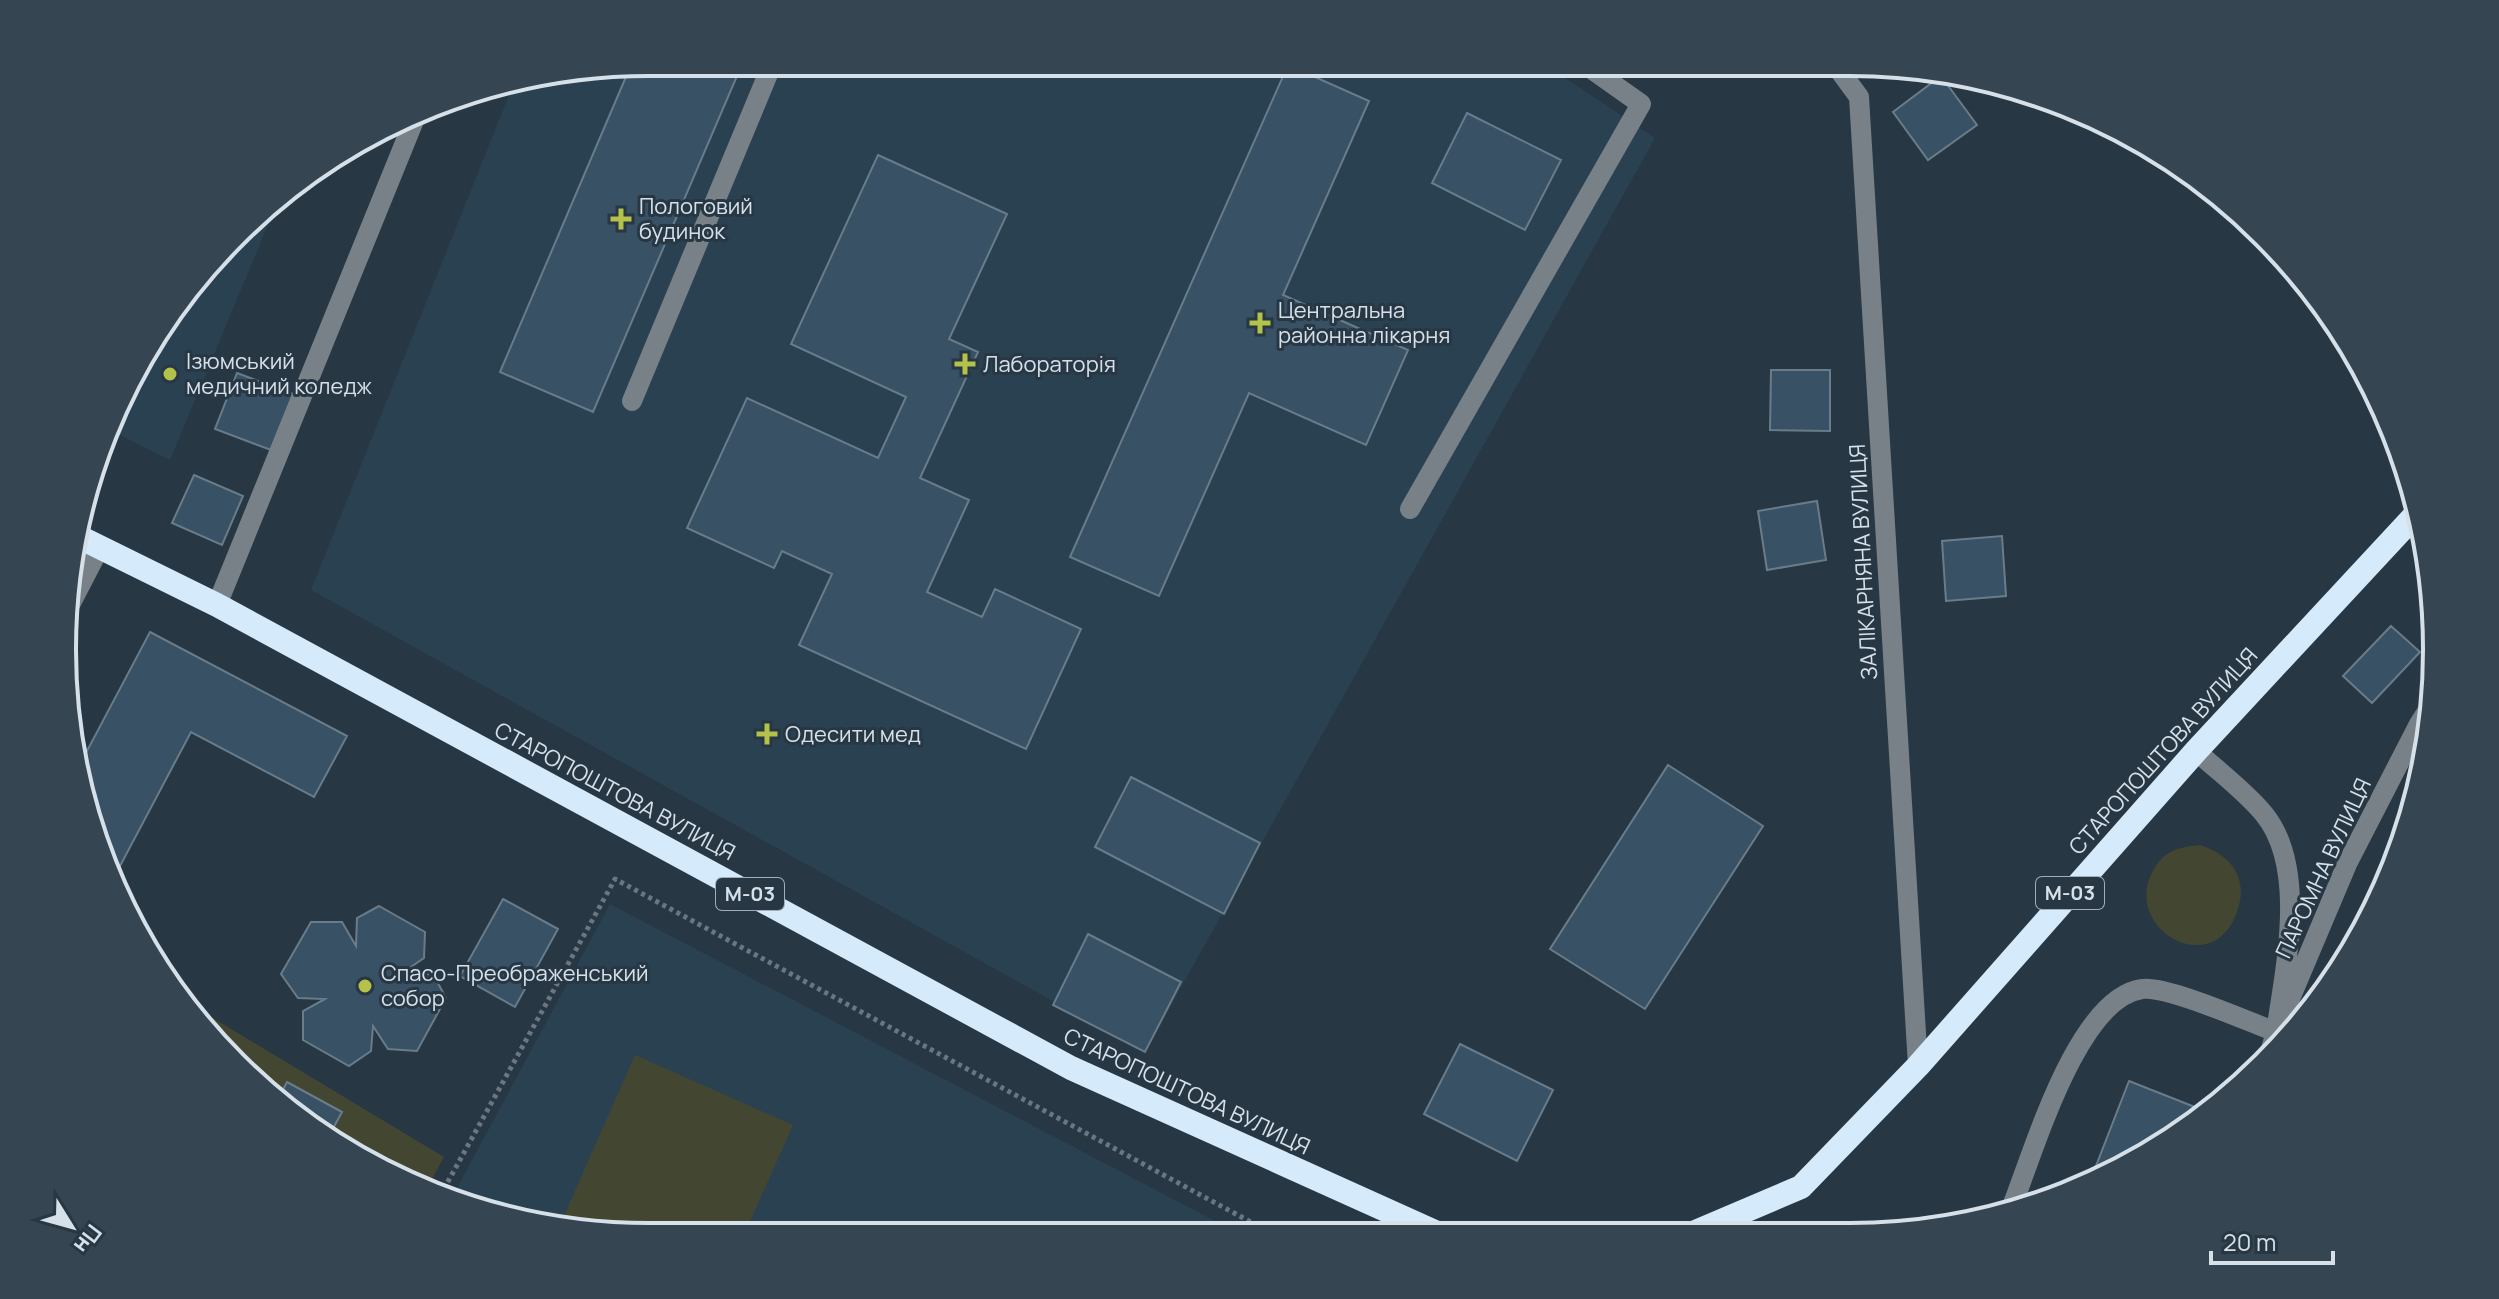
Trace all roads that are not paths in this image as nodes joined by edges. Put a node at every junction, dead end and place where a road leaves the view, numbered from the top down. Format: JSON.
{"nodes":[{"id":1,"x":767,"y":76,"type":"edge"},
{"id":2,"x":1601,"y":76,"type":"edge"},
{"id":3,"x":1844,"y":76,"type":"edge"},
{"id":4,"x":411,"y":129,"type":"edge"},
{"id":5,"x":632,"y":401,"type":"dead end"},
{"id":6,"x":1410,"y":509,"type":"dead end"},
{"id":7,"x":2408,"y":523,"type":"edge"},
{"id":8,"x":86,"y":542,"type":"edge"},
{"id":9,"x":99,"y":549,"type":"junction"},
{"id":10,"x":80,"y":586,"type":"edge"},
{"id":11,"x":217,"y":605,"type":"junction"},
{"id":12,"x":2418,"y":727,"type":"edge"},
{"id":13,"x":2196,"y":751,"type":"junction"},
{"id":14,"x":2276,"y":1032,"type":"junction"},
{"id":15,"x":1918,"y":1066,"type":"junction"},
{"id":16,"x":2015,"y":1198,"type":"edge"},
{"id":17,"x":1415,"y":1223,"type":"edge"},
{"id":18,"x":1716,"y":1223,"type":"edge"}],
"edges":[{"from":1,"to":5,"type":"street"},
{"from":2,"to":6,"type":"street"},
{"from":3,"to":15,"type":"street","name":"ЗАЛІКАРНЯНА ВУЛИЦЯ"},
{"from":4,"to":11,"type":"street"},
{"from":7,"to":13,"type":"highway","name":"СТАРОПОШТОВА ВУЛИЦЯ","number":"М-03"},
{"from":8,"to":9,"type":"highway","name":"СТАРОПОШТОВА ВУЛИЦЯ","number":"М-03"},
{"from":9,"to":10,"type":"street"},
{"from":9,"to":11,"type":"highway","name":"СТАРОПОШТОВА ВУЛИЦЯ","number":"М-03"},
{"from":11,"to":17,"type":"highway","name":"СТАРОПОШТОВА ВУЛИЦЯ","number":"М-03"},
{"from":12,"to":14,"type":"street","name":"ПАРОМНА ВУЛИЦЯ"},
{"from":13,"to":14,"type":"street"},
{"from":13,"to":15,"type":"highway","name":"СТАРОПОШТОВА ВУЛИЦЯ","number":"М-03"},
{"from":14,"to":16,"type":"street"},
{"from":15,"to":18,"type":"highway","name":"СТАРОПОШТОВА ВУЛИЦЯ","number":"М-03"}]}
